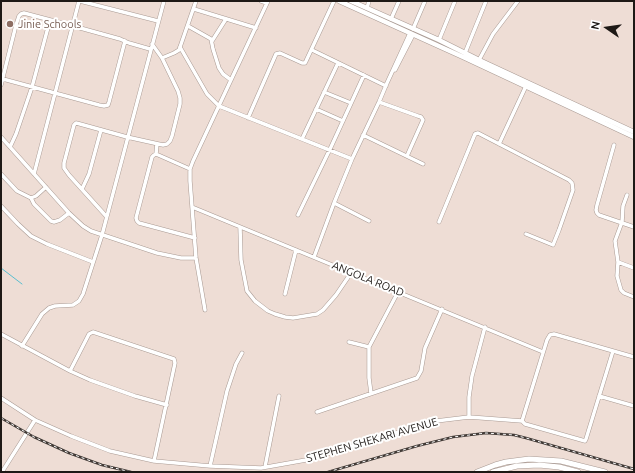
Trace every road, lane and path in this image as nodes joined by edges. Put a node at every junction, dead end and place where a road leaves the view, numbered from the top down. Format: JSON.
{"nodes":[{"id":1,"x":80,"y":1,"type":"edge"},
{"id":2,"x":164,"y":1,"type":"edge"},
{"id":3,"x":196,"y":1,"type":"edge"},
{"id":4,"x":261,"y":1,"type":"edge"},
{"id":5,"x":334,"y":1,"type":"edge"},
{"id":6,"x":339,"y":1,"type":"edge"},
{"id":7,"x":351,"y":1,"type":"edge"},
{"id":8,"x":369,"y":1,"type":"edge"},
{"id":9,"x":398,"y":1,"type":"edge"},
{"id":10,"x":425,"y":1,"type":"edge"},
{"id":11,"x":455,"y":1,"type":"edge"},
{"id":12,"x":486,"y":1,"type":"edge"},
{"id":13,"x":518,"y":1,"type":"edge"},
{"id":14,"x":268,"y":2,"type":"edge"},
{"id":15,"x":366,"y":8,"type":"junction"},
{"id":16,"x":194,"y":9,"type":"junction"},
{"id":17,"x":226,"y":19,"type":"junction"},
{"id":18,"x":391,"y":19,"type":"junction"},
{"id":19,"x":50,"y":20,"type":"junction"},
{"id":20,"x":158,"y":22,"type":"junction"},
{"id":21,"x":73,"y":26,"type":"junction"},
{"id":22,"x":188,"y":26,"type":"junction"},
{"id":23,"x":256,"y":28,"type":"junction"},
{"id":24,"x":413,"y":29,"type":"junction"},
{"id":25,"x":411,"y":34,"type":"junction"},
{"id":26,"x":439,"y":40,"type":"junction"},
{"id":27,"x":124,"y":41,"type":"junction"},
{"id":28,"x":212,"y":41,"type":"junction"},
{"id":29,"x":152,"y":44,"type":"junction"},
{"id":30,"x":180,"y":47,"type":"junction"},
{"id":31,"x":150,"y":49,"type":"junction"},
{"id":32,"x":452,"y":49,"type":"junction"},
{"id":33,"x":312,"y":50,"type":"junction"},
{"id":34,"x":465,"y":53,"type":"junction"},
{"id":35,"x":162,"y":58,"type":"junction"},
{"id":36,"x":479,"y":60,"type":"junction"},
{"id":37,"x":338,"y":63,"type":"junction"},
{"id":38,"x":364,"y":75,"type":"junction"},
{"id":39,"x":3,"y":78,"type":"junction"},
{"id":40,"x":231,"y":80,"type":"junction"},
{"id":41,"x":1,"y":85,"type":"edge"},
{"id":42,"x":386,"y":86,"type":"junction"},
{"id":43,"x":526,"y":86,"type":"junction"},
{"id":44,"x":32,"y":87,"type":"junction"},
{"id":45,"x":324,"y":92,"type":"junction"},
{"id":46,"x":56,"y":93,"type":"junction"},
{"id":47,"x":379,"y":102,"type":"junction"},
{"id":48,"x":351,"y":103,"type":"junction"},
{"id":49,"x":219,"y":106,"type":"junction"},
{"id":50,"x":316,"y":109,"type":"junction"},
{"id":51,"x":248,"y":118,"type":"junction"},
{"id":52,"x":343,"y":121,"type":"junction"},
{"id":53,"x":100,"y":130,"type":"junction"},
{"id":54,"x":634,"y":132,"type":"edge"},
{"id":55,"x":363,"y":135,"type":"junction"},
{"id":56,"x":127,"y":137,"type":"junction"},
{"id":57,"x":634,"y":137,"type":"edge"},
{"id":58,"x":1,"y":138,"type":"edge"},
{"id":59,"x":302,"y":139,"type":"junction"},
{"id":60,"x":157,"y":144,"type":"junction"},
{"id":61,"x":499,"y":144,"type":"junction"},
{"id":62,"x":614,"y":145,"type":"dead end"},
{"id":63,"x":10,"y":147,"type":"junction"},
{"id":64,"x":329,"y":150,"type":"junction"},
{"id":65,"x":156,"y":154,"type":"junction"},
{"id":66,"x":407,"y":156,"type":"junction"},
{"id":67,"x":352,"y":159,"type":"junction"},
{"id":68,"x":423,"y":164,"type":"dead end"},
{"id":69,"x":190,"y":169,"type":"junction"},
{"id":70,"x":1,"y":174,"type":"edge"},
{"id":71,"x":34,"y":174,"type":"junction"},
{"id":72,"x":46,"y":187,"type":"junction"},
{"id":73,"x":82,"y":189,"type":"junction"},
{"id":74,"x":627,"y":195,"type":"dead end"},
{"id":75,"x":31,"y":198,"type":"junction"},
{"id":76,"x":334,"y":203,"type":"junction"},
{"id":77,"x":1,"y":206,"type":"edge"},
{"id":78,"x":192,"y":207,"type":"junction"},
{"id":79,"x":69,"y":213,"type":"junction"},
{"id":80,"x":298,"y":215,"type":"dead end"},
{"id":81,"x":106,"y":216,"type":"junction"},
{"id":82,"x":369,"y":221,"type":"dead end"},
{"id":83,"x":439,"y":222,"type":"dead end"},
{"id":84,"x":622,"y":222,"type":"junction"},
{"id":85,"x":240,"y":227,"type":"junction"},
{"id":86,"x":634,"y":227,"type":"edge"},
{"id":87,"x":526,"y":234,"type":"dead end"},
{"id":88,"x":102,"y":235,"type":"junction"},
{"id":89,"x":195,"y":238,"type":"junction"},
{"id":90,"x":296,"y":250,"type":"junction"},
{"id":91,"x":314,"y":257,"type":"junction"},
{"id":92,"x":196,"y":258,"type":"junction"},
{"id":93,"x":93,"y":262,"type":"junction"},
{"id":94,"x":618,"y":262,"type":"junction"},
{"id":95,"x":634,"y":268,"type":"edge"},
{"id":96,"x":351,"y":273,"type":"junction"},
{"id":97,"x":398,"y":292,"type":"junction"},
{"id":98,"x":285,"y":294,"type":"dead end"},
{"id":99,"x":634,"y":297,"type":"edge"},
{"id":100,"x":442,"y":309,"type":"junction"},
{"id":101,"x":205,"y":310,"type":"dead end"},
{"id":102,"x":485,"y":327,"type":"junction"},
{"id":103,"x":1,"y":334,"type":"edge"},
{"id":104,"x":349,"y":342,"type":"dead end"},
{"id":105,"x":22,"y":346,"type":"junction"},
{"id":106,"x":369,"y":347,"type":"junction"},
{"id":107,"x":613,"y":351,"type":"junction"},
{"id":108,"x":543,"y":352,"type":"junction"},
{"id":109,"x":242,"y":353,"type":"dead end"},
{"id":110,"x":634,"y":357,"type":"edge"},
{"id":111,"x":70,"y":370,"type":"junction"},
{"id":112,"x":371,"y":393,"type":"junction"},
{"id":113,"x":279,"y":396,"type":"dead end"},
{"id":114,"x":599,"y":396,"type":"junction"},
{"id":115,"x":1,"y":398,"type":"edge"},
{"id":116,"x":167,"y":405,"type":"junction"},
{"id":117,"x":634,"y":406,"type":"edge"},
{"id":118,"x":317,"y":412,"type":"dead end"},
{"id":119,"x":469,"y":417,"type":"junction"},
{"id":120,"x":35,"y":420,"type":"junction"},
{"id":121,"x":522,"y":421,"type":"junction"},
{"id":122,"x":154,"y":461,"type":"junction"},
{"id":123,"x":210,"y":466,"type":"junction"},
{"id":124,"x":262,"y":469,"type":"edge"},
{"id":125,"x":2,"y":472,"type":"edge"},
{"id":126,"x":477,"y":472,"type":"edge"},
{"id":127,"x":493,"y":472,"type":"edge"},
{"id":128,"x":578,"y":472,"type":"edge"},
{"id":129,"x":605,"y":472,"type":"edge"}],
"edges":[{"from":1,"to":20,"type":"street"},
{"from":1,"to":21,"type":"street"},
{"from":2,"to":20,"type":"street"},
{"from":3,"to":16,"type":"street"},
{"from":4,"to":14,"type":"street"},
{"from":5,"to":33,"type":"street"},
{"from":6,"to":25,"type":"street"},
{"from":7,"to":15,"type":"street"},
{"from":8,"to":15,"type":"street"},
{"from":9,"to":18,"type":"street"},
{"from":10,"to":24,"type":"street"},
{"from":11,"to":26,"type":"street"},
{"from":12,"to":34,"type":"street"},
{"from":13,"to":36,"type":"street"},
{"from":14,"to":23,"type":"street"},
{"from":15,"to":18,"type":"street"},
{"from":16,"to":17,"type":"street"},
{"from":16,"to":22,"type":"street"},
{"from":17,"to":23,"type":"street"},
{"from":17,"to":28,"type":"street"},
{"from":18,"to":24,"type":"street"},
{"from":19,"to":21,"type":"street"},
{"from":19,"to":39,"type":"street"},
{"from":19,"to":44,"type":"street"},
{"from":20,"to":29,"type":"street"},
{"from":21,"to":27,"type":"street"},
{"from":21,"to":46,"type":"street"},
{"from":22,"to":28,"type":"street"},
{"from":22,"to":30,"type":"street"},
{"from":23,"to":40,"type":"street"},
{"from":24,"to":26,"type":"street"},
{"from":25,"to":32,"type":"street"},
{"from":25,"to":42,"type":"street"},
{"from":26,"to":32,"type":"street"},
{"from":27,"to":31,"type":"street"},
{"from":27,"to":46,"type":"street"},
{"from":28,"to":40,"type":"street"},
{"from":29,"to":31,"type":"street"},
{"from":29,"to":35,"type":"street"},
{"from":30,"to":35,"type":"street"},
{"from":30,"to":49,"type":"street"},
{"from":31,"to":56,"type":"street"},
{"from":32,"to":34,"type":"street"},
{"from":32,"to":43,"type":"street"},
{"from":33,"to":37,"type":"street"},
{"from":33,"to":51,"type":"street"},
{"from":34,"to":36,"type":"street"},
{"from":35,"to":60,"type":"street"},
{"from":36,"to":54,"type":"street"},
{"from":37,"to":38,"type":"street"},
{"from":37,"to":45,"type":"street"},
{"from":38,"to":42,"type":"street"},
{"from":38,"to":48,"type":"street"},
{"from":39,"to":41,"type":"street"},
{"from":39,"to":44,"type":"street"},
{"from":40,"to":49,"type":"street"},
{"from":42,"to":47,"type":"street"},
{"from":43,"to":57,"type":"street"},
{"from":43,"to":61,"type":"street"},
{"from":44,"to":46,"type":"street"},
{"from":44,"to":63,"type":"street"},
{"from":45,"to":48,"type":"street"},
{"from":45,"to":50,"type":"street"},
{"from":46,"to":71,"type":"street"},
{"from":47,"to":55,"type":"street"},
{"from":47,"to":66,"type":"street"},
{"from":48,"to":52,"type":"street"},
{"from":49,"to":51,"type":"street"},
{"from":49,"to":69,"type":"street"},
{"from":50,"to":52,"type":"street"},
{"from":50,"to":59,"type":"street"},
{"from":51,"to":59,"type":"street"},
{"from":52,"to":64,"type":"street"},
{"from":53,"to":56,"type":"street"},
{"from":53,"to":73,"type":"street"},
{"from":53,"to":73,"type":"street"},
{"from":55,"to":66,"type":"street"},
{"from":55,"to":67,"type":"street"},
{"from":56,"to":60,"type":"street"},
{"from":56,"to":81,"type":"street"},
{"from":58,"to":63,"type":"street"},
{"from":59,"to":64,"type":"street"},
{"from":60,"to":65,"type":"street"},
{"from":61,"to":83,"type":"street"},
{"from":61,"to":87,"type":"street"},
{"from":62,"to":84,"type":"street"},
{"from":63,"to":71,"type":"street"},
{"from":64,"to":67,"type":"street"},
{"from":64,"to":80,"type":"street"},
{"from":65,"to":69,"type":"street"},
{"from":65,"to":89,"type":"street"},
{"from":66,"to":68,"type":"street"},
{"from":67,"to":76,"type":"street"},
{"from":69,"to":78,"type":"street"},
{"from":70,"to":75,"type":"street"},
{"from":71,"to":72,"type":"street"},
{"from":72,"to":75,"type":"street"},
{"from":72,"to":79,"type":"street"},
{"from":73,"to":81,"type":"street"},
{"from":74,"to":84,"type":"street"},
{"from":75,"to":79,"type":"street"},
{"from":76,"to":82,"type":"street"},
{"from":76,"to":91,"type":"street"},
{"from":77,"to":93,"type":"street"},
{"from":78,"to":85,"type":"street","name":"ANGOLA ROAD"},
{"from":78,"to":89,"type":"street"},
{"from":79,"to":88,"type":"street"},
{"from":81,"to":88,"type":"street"},
{"from":84,"to":86,"type":"street"},
{"from":84,"to":94,"type":"street"},
{"from":85,"to":90,"type":"street","name":"ANGOLA ROAD"},
{"from":85,"to":96,"type":"street"},
{"from":88,"to":92,"type":"street"},
{"from":88,"to":93,"type":"street"},
{"from":89,"to":92,"type":"street"},
{"from":90,"to":91,"type":"street","name":"ANGOLA ROAD"},
{"from":90,"to":98,"type":"street"},
{"from":91,"to":96,"type":"street","name":"ANGOLA ROAD"},
{"from":92,"to":101,"type":"street"},
{"from":93,"to":105,"type":"street"},
{"from":94,"to":95,"type":"street"},
{"from":94,"to":99,"type":"street"},
{"from":96,"to":97,"type":"street","name":"ANGOLA ROAD"},
{"from":97,"to":100,"type":"street","name":"ANGOLA ROAD"},
{"from":97,"to":106,"type":"street"},
{"from":100,"to":102,"type":"street","name":"ANGOLA ROAD"},
{"from":100,"to":112,"type":"street"},
{"from":102,"to":108,"type":"street","name":"ANGOLA ROAD"},
{"from":102,"to":119,"type":"street"},
{"from":103,"to":105,"type":"street"},
{"from":104,"to":106,"type":"street"},
{"from":105,"to":111,"type":"street"},
{"from":106,"to":112,"type":"street"},
{"from":107,"to":108,"type":"street"},
{"from":107,"to":110,"type":"street"},
{"from":107,"to":114,"type":"street"},
{"from":108,"to":121,"type":"street"},
{"from":109,"to":123,"type":"street"},
{"from":111,"to":116,"type":"street"},
{"from":111,"to":116,"type":"street"},
{"from":112,"to":118,"type":"street"},
{"from":113,"to":124,"type":"street"},
{"from":114,"to":117,"type":"street"},
{"from":114,"to":121,"type":"street","name":"STEPHEN SHEKARI AVENUE"},
{"from":115,"to":120,"type":"street","name":"STEPHEN SHEKARI AVENUE"},
{"from":116,"to":122,"type":"street"},
{"from":119,"to":121,"type":"street","name":"STEPHEN SHEKARI AVENUE"},
{"from":119,"to":124,"type":"street","name":"STEPHEN SHEKARI AVENUE"},
{"from":120,"to":122,"type":"street","name":"STEPHEN SHEKARI AVENUE"},
{"from":120,"to":125,"type":"street"},
{"from":122,"to":123,"type":"street","name":"STEPHEN SHEKARI AVENUE"},
{"from":123,"to":124,"type":"street","name":"STEPHEN SHEKARI AVENUE"},
{"from":126,"to":129,"type":"main road"},
{"from":127,"to":128,"type":"main road"}]}
